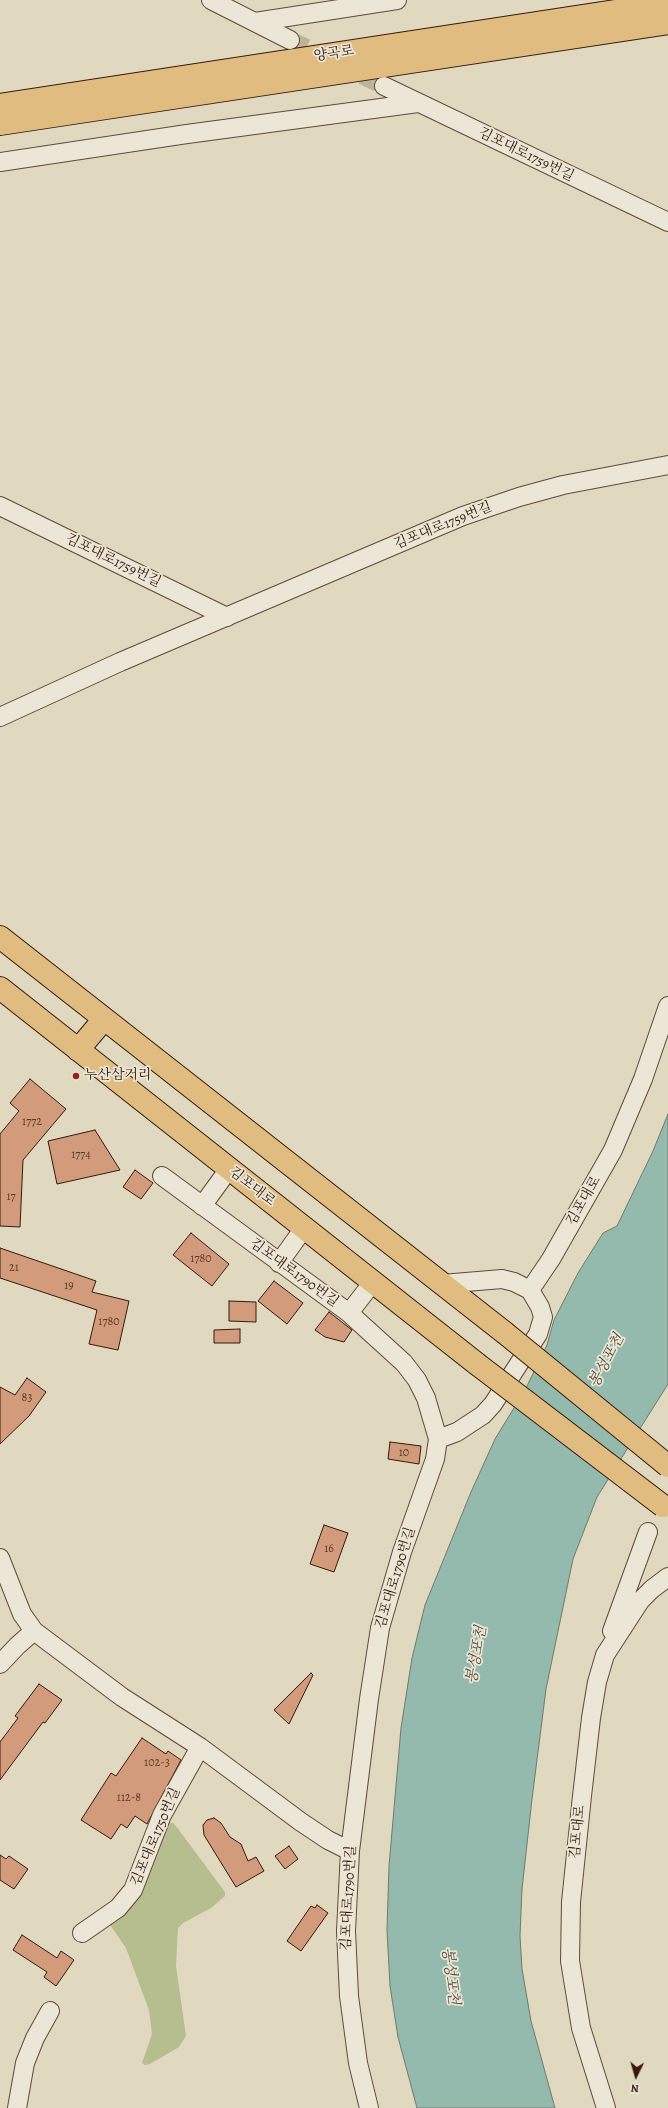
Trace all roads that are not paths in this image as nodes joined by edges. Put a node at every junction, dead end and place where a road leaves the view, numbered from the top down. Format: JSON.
{"nodes":[{"id":1,"x":211,"y":0,"type":"edge"},
{"id":2,"x":397,"y":0,"type":"edge"},
{"id":3,"x":668,"y":3,"type":"edge"},
{"id":4,"x":256,"y":22,"type":"junction"},
{"id":5,"x":668,"y":23,"type":"edge"},
{"id":6,"x":290,"y":40,"type":"tunnel mouth"},
{"id":7,"x":384,"y":86,"type":"tunnel mouth"},
{"id":8,"x":418,"y":103,"type":"junction"},
{"id":9,"x":0,"y":105,"type":"edge"},
{"id":10,"x":0,"y":124,"type":"edge"},
{"id":11,"x":0,"y":162,"type":"edge"},
{"id":12,"x":668,"y":222,"type":"edge"},
{"id":13,"x":668,"y":465,"type":"edge"},
{"id":14,"x":0,"y":506,"type":"edge"},
{"id":15,"x":227,"y":617,"type":"junction"},
{"id":16,"x":0,"y":717,"type":"edge"},
{"id":17,"x":0,"y":937,"type":"edge"},
{"id":18,"x":0,"y":988,"type":"edge"},
{"id":19,"x":668,"y":1006,"type":"edge"},
{"id":20,"x":104,"y":1019,"type":"junction"},
{"id":21,"x":78,"y":1050,"type":"junction"},
{"id":22,"x":229,"y":1169,"type":"junction"},
{"id":23,"x":162,"y":1176,"type":"dead end"},
{"id":24,"x":202,"y":1206,"type":"junction"},
{"id":25,"x":304,"y":1228,"type":"junction"},
{"id":26,"x":279,"y":1263,"type":"junction"},
{"id":27,"x":373,"y":1282,"type":"junction"},
{"id":28,"x":442,"y":1284,"type":"junction"},
{"id":29,"x":530,"y":1290,"type":"junction"},
{"id":30,"x":349,"y":1313,"type":"junction"},
{"id":31,"x":438,"y":1440,"type":"junction"},
{"id":32,"x":668,"y":1466,"type":"edge"},
{"id":33,"x":665,"y":1508,"type":"edge"},
{"id":34,"x":648,"y":1532,"type":"dead end"},
{"id":35,"x":0,"y":1558,"type":"edge"},
{"id":36,"x":668,"y":1577,"type":"edge"},
{"id":37,"x":34,"y":1631,"type":"junction"},
{"id":38,"x":605,"y":1655,"type":"junction"},
{"id":39,"x":0,"y":1664,"type":"edge"},
{"id":40,"x":200,"y":1747,"type":"junction"},
{"id":41,"x":350,"y":1851,"type":"junction"},
{"id":42,"x":82,"y":1933,"type":"dead end"},
{"id":43,"x":50,"y":2011,"type":"dead end"},
{"id":44,"x":17,"y":2108,"type":"edge"},
{"id":45,"x":369,"y":2108,"type":"edge"},
{"id":46,"x":606,"y":2108,"type":"edge"}],
"edges":[{"from":1,"to":4,"type":"street"},
{"from":2,"to":4,"type":"street"},
{"from":3,"to":9,"type":"main road","name":"양곡로"},
{"from":4,"to":6,"type":"street"},
{"from":5,"to":10,"type":"main road","name":"양곡로"},
{"from":7,"to":8,"type":"street","name":"김포대로1759번길"},
{"from":8,"to":11,"type":"street"},
{"from":8,"to":12,"type":"street","name":"김포대로1759번길"},
{"from":13,"to":15,"type":"street","name":"김포대로1759번길"},
{"from":14,"to":15,"type":"street","name":"김포대로1759번길"},
{"from":15,"to":16,"type":"street","name":"김포대로1759번길"},
{"from":17,"to":20,"type":"main road"},
{"from":18,"to":21,"type":"main road","name":"김포대로"},
{"from":19,"to":29,"type":"street","name":"김포대로"},
{"from":20,"to":21,"type":"main road"},
{"from":20,"to":28,"type":"main road"},
{"from":21,"to":22,"type":"main road","name":"김포대로"},
{"from":22,"to":24,"type":"street"},
{"from":22,"to":25,"type":"main road","name":"김포대로"},
{"from":23,"to":24,"type":"street","name":"김포대로1790번길"},
{"from":24,"to":26,"type":"street","name":"김포대로1790번길"},
{"from":25,"to":26,"type":"street"},
{"from":25,"to":27,"type":"main road","name":"김포대로"},
{"from":26,"to":30,"type":"street","name":"김포대로1790번길"},
{"from":27,"to":30,"type":"street"},
{"from":27,"to":33,"type":"main road","name":"김포대로","bridge":true},
{"from":28,"to":29,"type":"street"},
{"from":28,"to":32,"type":"main road","bridge":true},
{"from":29,"to":31,"type":"street"},
{"from":30,"to":31,"type":"street","name":"김포대로1790번길"},
{"from":31,"to":41,"type":"street","name":"김포대로1790번길"},
{"from":34,"to":38,"type":"street"},
{"from":35,"to":37,"type":"street"},
{"from":36,"to":38,"type":"street","name":"김포대로"},
{"from":37,"to":39,"type":"street"},
{"from":37,"to":40,"type":"street"},
{"from":38,"to":46,"type":"street","name":"김포대로"},
{"from":40,"to":41,"type":"street"},
{"from":40,"to":42,"type":"street","name":"김포대로1750번길"},
{"from":41,"to":45,"type":"street","name":"김포대로1790번길"},
{"from":43,"to":44,"type":"street"}]}
